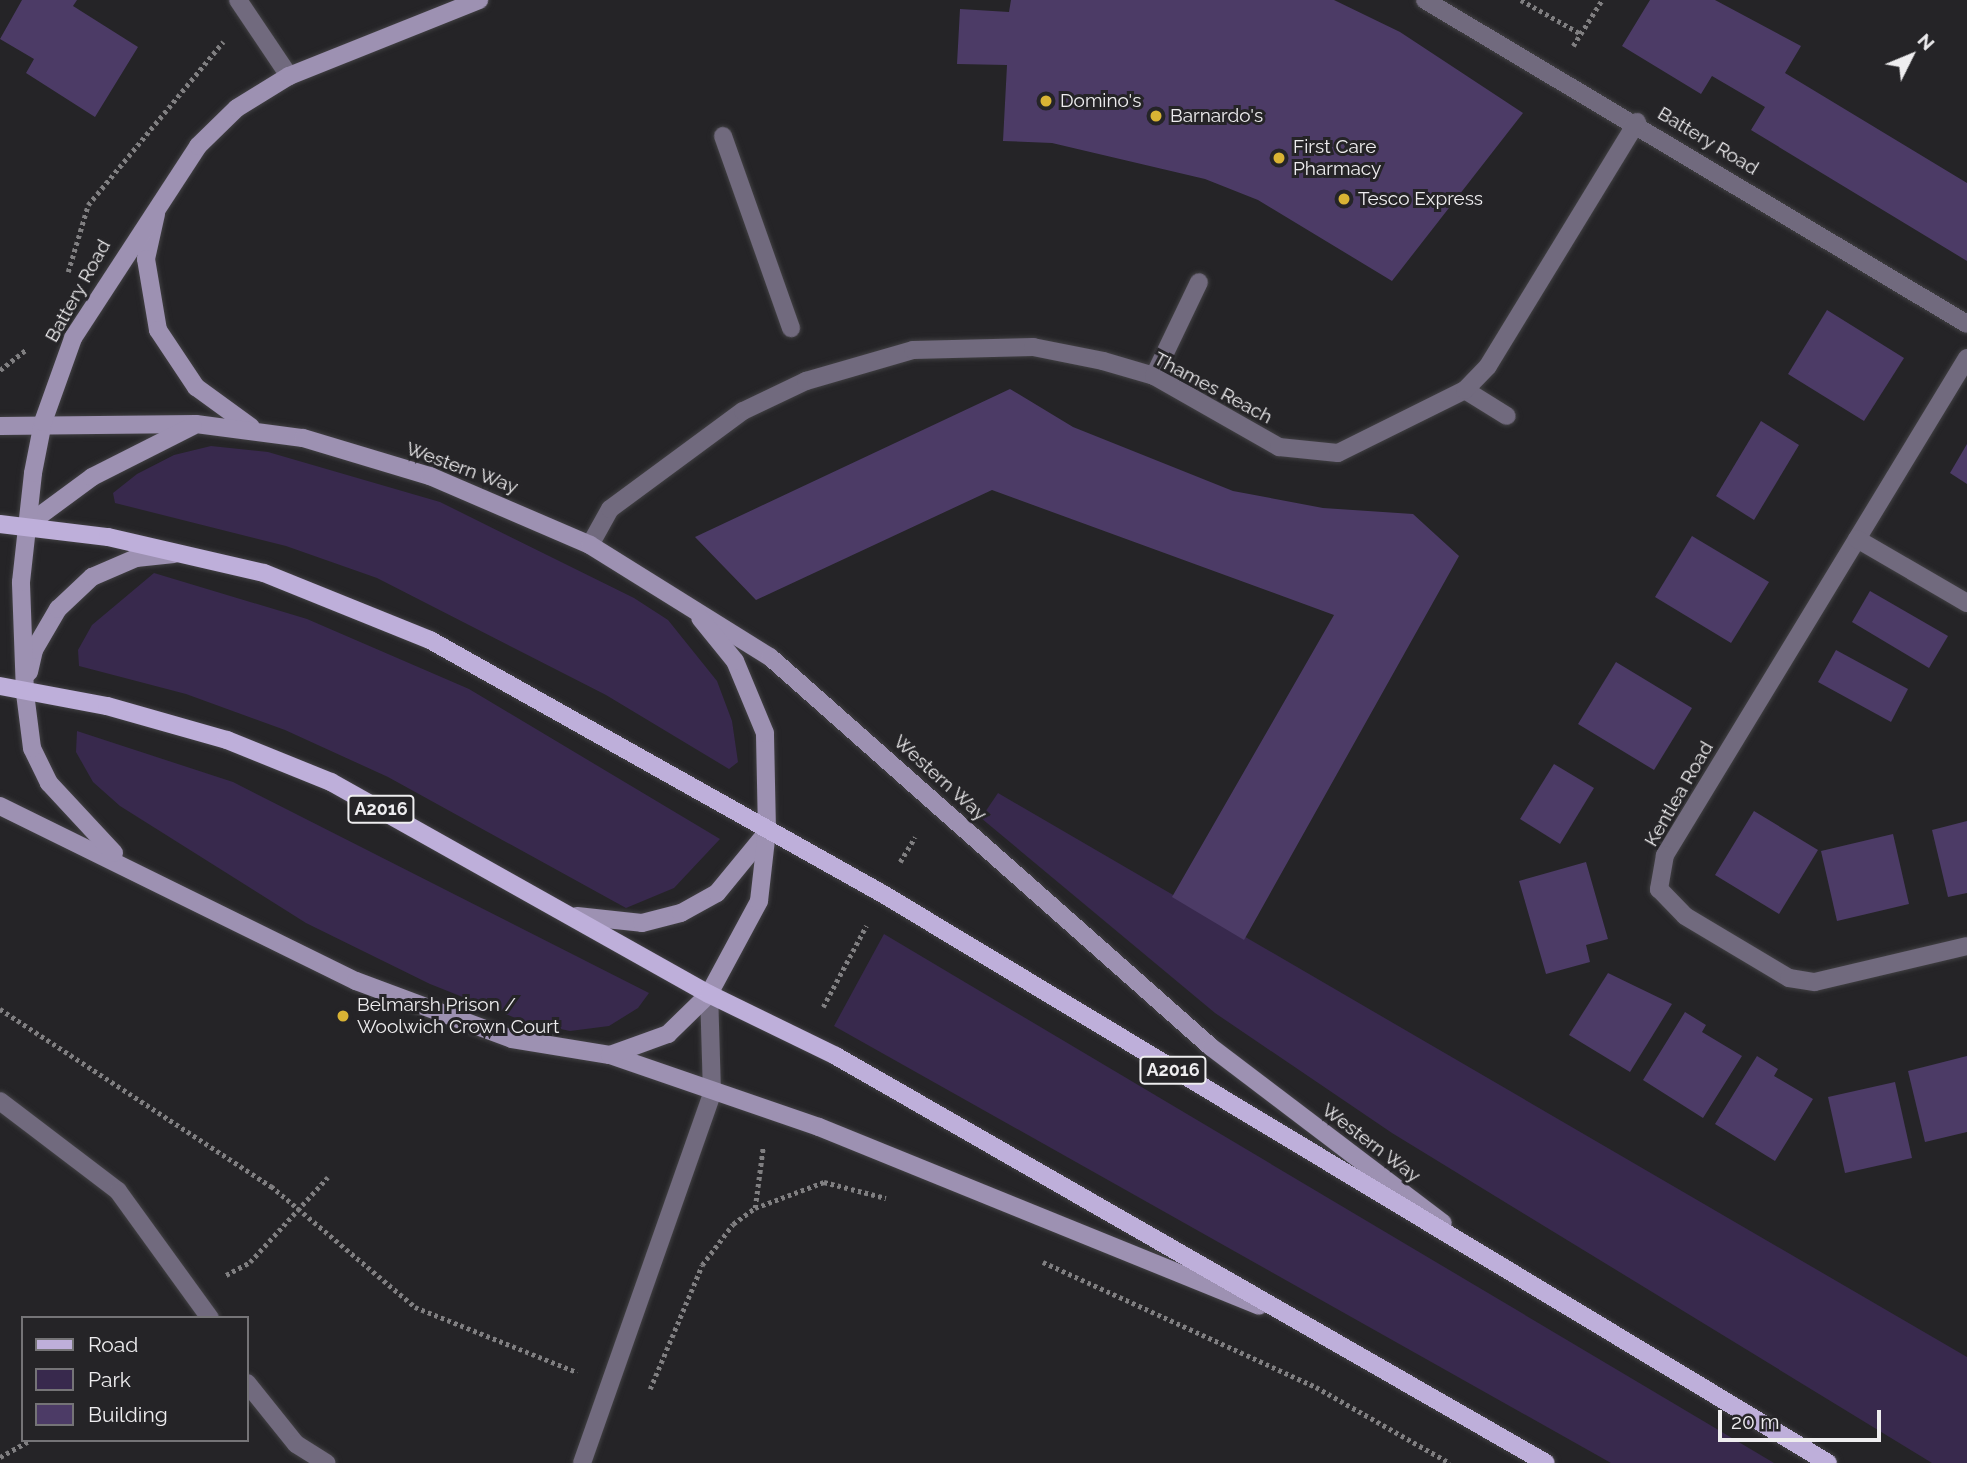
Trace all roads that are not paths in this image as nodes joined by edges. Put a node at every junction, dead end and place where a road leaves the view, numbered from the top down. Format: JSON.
{"nodes":[{"id":1,"x":238,"y":0,"type":"edge"},
{"id":2,"x":479,"y":0,"type":"edge"},
{"id":3,"x":1425,"y":0,"type":"edge"},
{"id":4,"x":289,"y":76,"type":"junction"},
{"id":5,"x":1637,"y":122,"type":"junction"},
{"id":6,"x":723,"y":136,"type":"dead end"},
{"id":7,"x":166,"y":191,"type":"junction"},
{"id":8,"x":1199,"y":282,"type":"dead end"},
{"id":9,"x":1967,"y":324,"type":"edge"},
{"id":10,"x":791,"y":328,"type":"dead end"},
{"id":11,"x":1967,"y":358,"type":"edge"},
{"id":12,"x":1154,"y":376,"type":"junction"},
{"id":13,"x":1465,"y":390,"type":"junction"},
{"id":14,"x":1507,"y":416,"type":"dead end"},
{"id":15,"x":43,"y":422,"type":"junction"},
{"id":16,"x":196,"y":424,"type":"junction"},
{"id":17,"x":0,"y":426,"type":"edge"},
{"id":18,"x":254,"y":428,"type":"junction"},
{"id":19,"x":0,"y":524,"type":"edge"},
{"id":20,"x":27,"y":525,"type":"junction"},
{"id":21,"x":1857,"y":539,"type":"junction"},
{"id":22,"x":590,"y":545,"type":"junction"},
{"id":23,"x":183,"y":553,"type":"junction"},
{"id":24,"x":675,"y":594,"type":"junction"},
{"id":25,"x":1967,"y":603,"type":"edge"},
{"id":26,"x":0,"y":686,"type":"edge"},
{"id":27,"x":25,"y":693,"type":"junction"},
{"id":28,"x":0,"y":806,"type":"edge"},
{"id":29,"x":767,"y":831,"type":"junction"},
{"id":30,"x":145,"y":874,"type":"junction"},
{"id":31,"x":563,"y":912,"type":"junction"},
{"id":32,"x":1967,"y":946,"type":"edge"},
{"id":33,"x":709,"y":994,"type":"junction"},
{"id":34,"x":610,"y":1055,"type":"junction"},
{"id":35,"x":712,"y":1093,"type":"junction"},
{"id":36,"x":0,"y":1101,"type":"edge"},
{"id":37,"x":1576,"y":1315,"type":"junction"},
{"id":38,"x":210,"y":1316,"type":"edge"},
{"id":39,"x":1284,"y":1317,"type":"junction"},
{"id":40,"x":248,"y":1384,"type":"edge"},
{"id":41,"x":326,"y":1463,"type":"edge"},
{"id":42,"x":582,"y":1463,"type":"edge"},
{"id":43,"x":1546,"y":1463,"type":"edge"},
{"id":44,"x":1828,"y":1463,"type":"edge"}],
"edges":[{"from":1,"to":4,"type":"street"},
{"from":2,"to":4,"type":"street","name":"Battery Road"},
{"from":3,"to":5,"type":"street","name":"Battery Road"},
{"from":4,"to":7,"type":"street","name":"Battery Road"},
{"from":5,"to":9,"type":"street","name":"Battery Road"},
{"from":5,"to":13,"type":"street","name":"Thames Reach"},
{"from":6,"to":10,"type":"street"},
{"from":7,"to":15,"type":"street","name":"Battery Road"},
{"from":7,"to":18,"type":"street","name":"Battery Road"},
{"from":8,"to":12,"type":"street"},
{"from":11,"to":21,"type":"street","name":"Kentlea Road"},
{"from":12,"to":13,"type":"street","name":"Thames Reach"},
{"from":12,"to":22,"type":"street","name":"Thames Reach"},
{"from":13,"to":14,"type":"street"},
{"from":15,"to":16,"type":"street","name":"Western Way"},
{"from":15,"to":17,"type":"street","name":"Western Way"},
{"from":15,"to":20,"type":"street","name":"Battery Road"},
{"from":16,"to":18,"type":"street","name":"Western Way"},
{"from":16,"to":20,"type":"street"},
{"from":18,"to":22,"type":"street","name":"Western Way"},
{"from":19,"to":20,"type":"main road","name":"Western Way","number":"A2016"},
{"from":20,"to":23,"type":"main road","name":"Western Way","number":"A2016"},
{"from":20,"to":27,"type":"street","name":"Battery Road"},
{"from":21,"to":25,"type":"street"},
{"from":21,"to":32,"type":"street","name":"Kentlea Road"},
{"from":22,"to":24,"type":"street","name":"Western Way"},
{"from":23,"to":27,"type":"street","name":"Western Way","number":"A2016"},
{"from":23,"to":29,"type":"main road","name":"Western Way","number":"A2016"},
{"from":24,"to":29,"type":"street"},
{"from":24,"to":37,"type":"street","name":"Western Way","number":"A2016"},
{"from":26,"to":27,"type":"main road","number":"A2016"},
{"from":27,"to":30,"type":"street","name":"Battery Road"},
{"from":27,"to":31,"type":"main road","number":"A2016"},
{"from":28,"to":30,"type":"street"},
{"from":29,"to":31,"type":"street","number":"A2016"},
{"from":29,"to":33,"type":"street"},
{"from":29,"to":37,"type":"main road","name":"Western Way","number":"A2016"},
{"from":30,"to":34,"type":"street"},
{"from":31,"to":33,"type":"main road","number":"A2016"},
{"from":33,"to":34,"type":"street"},
{"from":33,"to":35,"type":"street"},
{"from":33,"to":39,"type":"main road","number":"A2016"},
{"from":34,"to":35,"type":"street"},
{"from":35,"to":39,"type":"street","number":"A2016"},
{"from":35,"to":42,"type":"street"},
{"from":36,"to":38,"type":"street"},
{"from":37,"to":44,"type":"main road","name":"Western Way","number":"A2016"},
{"from":39,"to":43,"type":"main road","number":"A2016"},
{"from":40,"to":41,"type":"street"}]}
